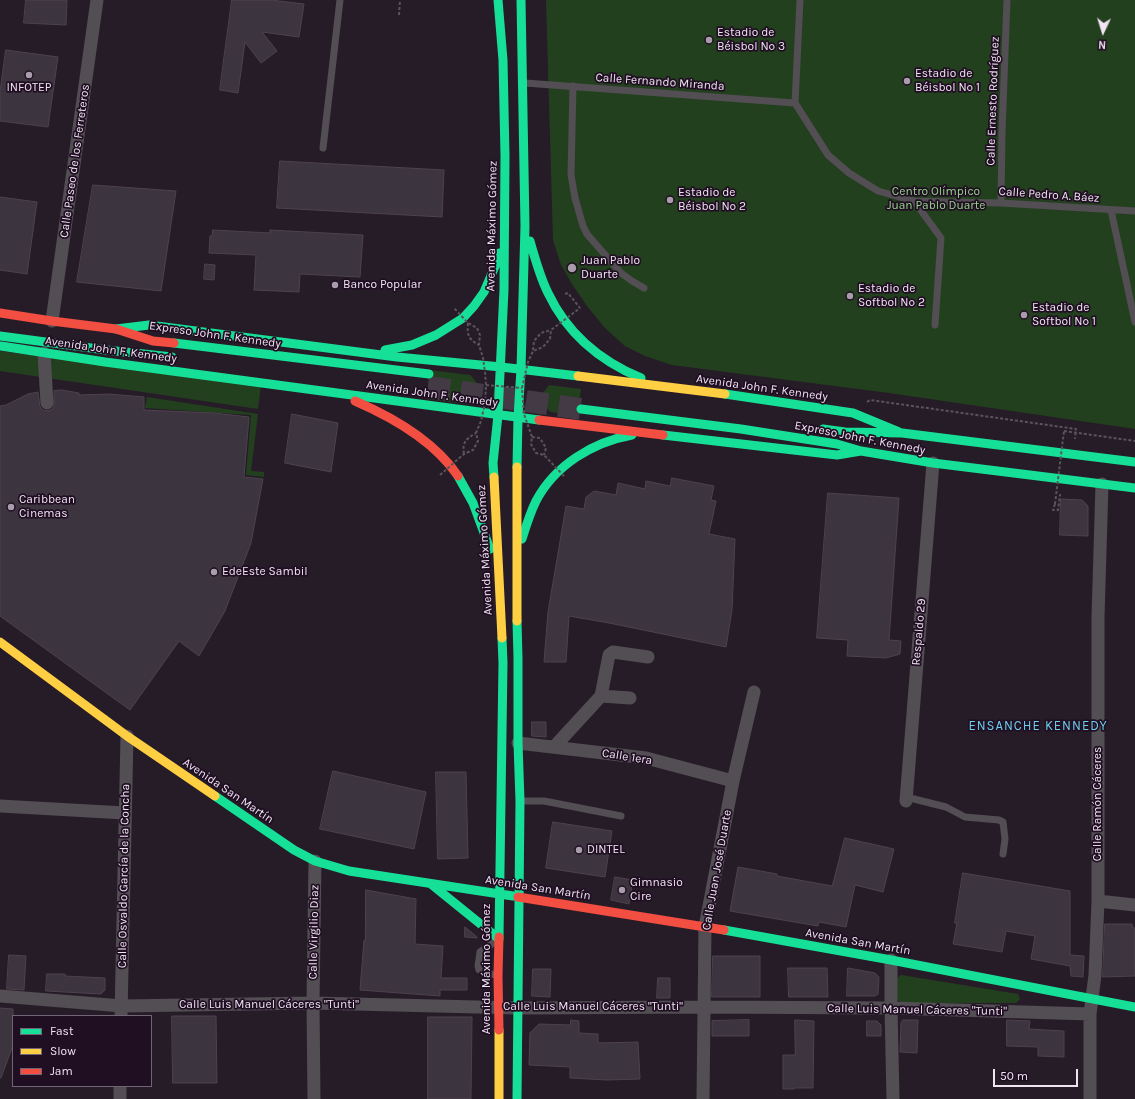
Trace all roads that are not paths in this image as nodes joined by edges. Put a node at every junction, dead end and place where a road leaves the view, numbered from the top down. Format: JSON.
{"nodes":[{"id":1,"x":97,"y":0,"type":"edge"},
{"id":2,"x":340,"y":0,"type":"edge"},
{"id":3,"x":498,"y":0,"type":"edge"},
{"id":4,"x":521,"y":0,"type":"edge"},
{"id":5,"x":800,"y":0,"type":"edge"},
{"id":6,"x":1007,"y":0,"type":"edge"},
{"id":7,"x":523,"y":82,"type":"junction"},
{"id":8,"x":573,"y":86,"type":"junction"},
{"id":9,"x":795,"y":103,"type":"junction"},
{"id":10,"x":323,"y":148,"type":"dead end"},
{"id":11,"x":914,"y":200,"type":"junction"},
{"id":12,"x":1001,"y":203,"type":"junction"},
{"id":13,"x":1111,"y":210,"type":"junction"},
{"id":14,"x":1135,"y":211,"type":"edge"},
{"id":15,"x":525,"y":226,"type":"junction"},
{"id":16,"x":504,"y":227,"type":"junction"},
{"id":17,"x":644,"y":288,"type":"dead end"},
{"id":18,"x":0,"y":313,"type":"edge"},
{"id":19,"x":52,"y":321,"type":"junction"},
{"id":20,"x":1135,"y":322,"type":"edge"},
{"id":21,"x":935,"y":325,"type":"dead end"},
{"id":22,"x":116,"y":329,"type":"junction"},
{"id":23,"x":0,"y":336,"type":"edge"},
{"id":24,"x":0,"y":346,"type":"edge"},
{"id":25,"x":335,"y":349,"type":"junction"},
{"id":26,"x":44,"y":353,"type":"junction"},
{"id":27,"x":179,"y":357,"type":"dead end"},
{"id":28,"x":500,"y":366,"type":"junction"},
{"id":29,"x":521,"y":369,"type":"junction"},
{"id":30,"x":429,"y":374,"type":"dead end"},
{"id":31,"x":664,"y":387,"type":"junction"},
{"id":32,"x":330,"y":392,"type":"junction"},
{"id":33,"x":47,"y":404,"type":"dead end"},
{"id":34,"x":581,"y":409,"type":"tunnel mouth"},
{"id":35,"x":498,"y":415,"type":"junction"},
{"id":36,"x":518,"y":417,"type":"junction"},
{"id":37,"x":814,"y":428,"type":"dead end"},
{"id":38,"x":902,"y":433,"type":"junction"},
{"id":39,"x":669,"y":435,"type":"junction"},
{"id":40,"x":861,"y":451,"type":"junction"},
{"id":41,"x":1135,"y":462,"type":"edge"},
{"id":42,"x":933,"y":463,"type":"junction"},
{"id":43,"x":1102,"y":484,"type":"junction"},
{"id":44,"x":1135,"y":488,"type":"edge"},
{"id":45,"x":516,"y":567,"type":"junction"},
{"id":46,"x":498,"y":575,"type":"junction"},
{"id":47,"x":0,"y":642,"type":"edge"},
{"id":48,"x":648,"y":656,"type":"dead end"},
{"id":49,"x":754,"y":692,"type":"dead end"},
{"id":50,"x":601,"y":696,"type":"junction"},
{"id":51,"x":630,"y":698,"type":"dead end"},
{"id":52,"x":127,"y":736,"type":"junction"},
{"id":53,"x":518,"y":742,"type":"junction"},
{"id":54,"x":555,"y":746,"type":"junction"},
{"id":55,"x":733,"y":781,"type":"junction"},
{"id":56,"x":906,"y":799,"type":"joint"},
{"id":57,"x":520,"y":801,"type":"junction"},
{"id":58,"x":0,"y":806,"type":"edge"},
{"id":59,"x":125,"y":813,"type":"junction"},
{"id":60,"x":621,"y":816,"type":"dead end"},
{"id":61,"x":1003,"y":854,"type":"dead end"},
{"id":62,"x":315,"y":861,"type":"junction"},
{"id":63,"x":431,"y":884,"type":"junction"},
{"id":64,"x":500,"y":894,"type":"junction"},
{"id":65,"x":518,"y":897,"type":"junction"},
{"id":66,"x":1098,"y":901,"type":"junction"},
{"id":67,"x":1135,"y":905,"type":"edge"},
{"id":68,"x":705,"y":927,"type":"junction"},
{"id":69,"x":498,"y":939,"type":"junction"},
{"id":70,"x":891,"y":960,"type":"junction"},
{"id":71,"x":498,"y":976,"type":"junction"},
{"id":72,"x":0,"y":996,"type":"edge"},
{"id":73,"x":1092,"y":999,"type":"junction"},
{"id":74,"x":313,"y":1003,"type":"junction"},
{"id":75,"x":499,"y":1007,"type":"junction"},
{"id":76,"x":703,"y":1007,"type":"junction"},
{"id":77,"x":1135,"y":1007,"type":"edge"},
{"id":78,"x":518,"y":1008,"type":"junction"},
{"id":79,"x":890,"y":1008,"type":"junction"},
{"id":80,"x":122,"y":1011,"type":"edge"},
{"id":81,"x":1090,"y":1014,"type":"junction"},
{"id":82,"x":120,"y":1087,"type":"edge"},
{"id":83,"x":120,"y":1099,"type":"edge"},
{"id":84,"x":314,"y":1099,"type":"edge"},
{"id":85,"x":499,"y":1099,"type":"edge"},
{"id":86,"x":516,"y":1099,"type":"edge"},
{"id":87,"x":703,"y":1099,"type":"edge"},
{"id":88,"x":894,"y":1099,"type":"edge"},
{"id":89,"x":1090,"y":1099,"type":"edge"}],
"edges":[{"from":1,"to":19,"type":"street","name":"Calle Paseo de los Ferreteros"},
{"from":2,"to":10,"type":"lane"},
{"from":3,"to":16,"type":"main road","name":"Avenida Máximo Gómez"},
{"from":4,"to":7,"type":"main road"},
{"from":5,"to":9,"type":"lane"},
{"from":6,"to":12,"type":"lane","name":"Calle Ernesto Rodríguez"},
{"from":7,"to":8,"type":"lane","name":"Calle Fernando Miranda"},
{"from":7,"to":15,"type":"main road"},
{"from":8,"to":9,"type":"lane","name":"Calle Fernando Miranda"},
{"from":8,"to":17,"type":"lane"},
{"from":9,"to":11,"type":"lane","name":"Calle Pedro A. Báez"},
{"from":11,"to":12,"type":"lane","name":"Calle Pedro A. Báez"},
{"from":11,"to":21,"type":"lane"},
{"from":12,"to":13,"type":"lane","name":"Calle Pedro A. Báez"},
{"from":13,"to":14,"type":"lane","name":"Calle Pedro A. Báez"},
{"from":13,"to":20,"type":"lane"},
{"from":15,"to":29,"type":"main road"},
{"from":15,"to":31,"type":"main road"},
{"from":16,"to":25,"type":"main road"},
{"from":16,"to":28,"type":"main road","name":"Avenida Máximo Gómez"},
{"from":18,"to":19,"type":"main road","name":"Expreso John F. Kennedy"},
{"from":19,"to":22,"type":"main road","name":"Expreso John F. Kennedy"},
{"from":22,"to":25,"type":"main road","name":"Avenida John F. Kennedy"},
{"from":22,"to":30,"type":"main road","name":"Expreso John F. Kennedy"},
{"from":23,"to":27,"type":"main road"},
{"from":24,"to":26,"type":"main road","name":"Avenida John F. Kennedy"},
{"from":25,"to":28,"type":"main road","name":"Avenida John F. Kennedy"},
{"from":26,"to":32,"type":"main road","name":"Avenida John F. Kennedy"},
{"from":26,"to":33,"type":"street"},
{"from":28,"to":29,"type":"main road","name":"Avenida John F. Kennedy"},
{"from":28,"to":35,"type":"main road","name":"Avenida Máximo Gómez"},
{"from":29,"to":31,"type":"main road","name":"Avenida John F. Kennedy"},
{"from":29,"to":36,"type":"main road"},
{"from":31,"to":38,"type":"main road","name":"Avenida John F. Kennedy"},
{"from":32,"to":35,"type":"main road","name":"Avenida John F. Kennedy"},
{"from":32,"to":46,"type":"main road"},
{"from":34,"to":40,"type":"main road","name":"Expreso John F. Kennedy"},
{"from":35,"to":36,"type":"main road","name":"Avenida John F. Kennedy"},
{"from":35,"to":46,"type":"main road","name":"Avenida Máximo Gómez"},
{"from":36,"to":39,"type":"main road","name":"Avenida John F. Kennedy"},
{"from":36,"to":45,"type":"main road"},
{"from":37,"to":38,"type":"main road","name":"Expreso John F. Kennedy"},
{"from":38,"to":41,"type":"main road","name":"Expreso John F. Kennedy"},
{"from":39,"to":40,"type":"main road","name":"Avenida John F. Kennedy"},
{"from":39,"to":45,"type":"main road"},
{"from":40,"to":42,"type":"main road","name":"Expreso John F. Kennedy"},
{"from":42,"to":43,"type":"main road","name":"Expreso John F. Kennedy"},
{"from":42,"to":56,"type":"street","name":"Respaldo 29"},
{"from":43,"to":44,"type":"main road","name":"Expreso John F. Kennedy"},
{"from":43,"to":66,"type":"street","name":"Calle Ramón Cáceres"},
{"from":45,"to":53,"type":"main road"},
{"from":46,"to":64,"type":"main road","name":"Avenida Máximo Gómez"},
{"from":47,"to":52,"type":"main road","name":"Avenida San Martín"},
{"from":48,"to":50,"type":"street"},
{"from":49,"to":55,"type":"street","name":"Calle Juan José Duarte"},
{"from":50,"to":51,"type":"street"},
{"from":50,"to":54,"type":"street"},
{"from":52,"to":59,"type":"street","name":"Calle Osvaldo García de la Concha"},
{"from":52,"to":62,"type":"main road","name":"Avenida San Martín"},
{"from":53,"to":54,"type":"street","name":"Calle 1era"},
{"from":53,"to":57,"type":"main road"},
{"from":54,"to":55,"type":"street","name":"Calle 1era"},
{"from":55,"to":68,"type":"street","name":"Calle Juan José Duarte"},
{"from":56,"to":61,"type":"lane"},
{"from":57,"to":60,"type":"lane"},
{"from":57,"to":65,"type":"main road"},
{"from":58,"to":59,"type":"street"},
{"from":59,"to":80,"type":"street","name":"Calle Osvaldo García de la Concha"},
{"from":62,"to":63,"type":"main road","name":"Avenida San Martín"},
{"from":62,"to":74,"type":"street","name":"Calle Virgilio Diaz"},
{"from":63,"to":64,"type":"main road","name":"Avenida San Martín"},
{"from":63,"to":69,"type":"main road"},
{"from":64,"to":65,"type":"main road","name":"Avenida San Martín"},
{"from":64,"to":69,"type":"main road","name":"Avenida Máximo Gómez"},
{"from":65,"to":68,"type":"main road","name":"Avenida San Martín"},
{"from":65,"to":78,"type":"main road"},
{"from":66,"to":67,"type":"street"},
{"from":66,"to":73,"type":"street","name":"Calle Ramón Cáceres"},
{"from":68,"to":70,"type":"main road","name":"Avenida San Martín"},
{"from":68,"to":76,"type":"street","name":"Calle Juan José Duarte"},
{"from":69,"to":71,"type":"main road","name":"Avenida Máximo Gómez"},
{"from":69,"to":71,"type":"lane"},
{"from":70,"to":73,"type":"main road","name":"Avenida San Martín"},
{"from":70,"to":79,"type":"street"},
{"from":71,"to":75,"type":"main road","name":"Avenida Máximo Gómez"},
{"from":72,"to":80,"type":"street","name":"Calle Luis Manuel Cáceres \"Tunti\""},
{"from":73,"to":77,"type":"main road","name":"Avenida San Martín"},
{"from":73,"to":81,"type":"street","name":"Calle Ramón Cáceres"},
{"from":74,"to":75,"type":"street","name":"Calle Luis Manuel Cáceres \"Tunti\""},
{"from":74,"to":80,"type":"street","name":"Calle Luis Manuel Cáceres \"Tunti\""},
{"from":74,"to":84,"type":"street","name":"Calle Virgilio Diaz"},
{"from":75,"to":78,"type":"street","name":"Calle Luis Manuel Cáceres \"Tunti\""},
{"from":75,"to":85,"type":"main road","name":"Avenida Máximo Gómez"},
{"from":76,"to":78,"type":"street","name":"Calle Luis Manuel Cáceres \"Tunti\""},
{"from":76,"to":79,"type":"street","name":"Calle Luis Manuel Cáceres \"Tunti\""},
{"from":76,"to":87,"type":"street","name":"Calle Juan José Duarte"},
{"from":78,"to":86,"type":"main road"},
{"from":79,"to":81,"type":"street","name":"Calle Luis Manuel Cáceres \"Tunti\""},
{"from":79,"to":88,"type":"street"},
{"from":81,"to":89,"type":"street","name":"Calle Ramón Cáceres"},
{"from":82,"to":83,"type":"street"}]}
